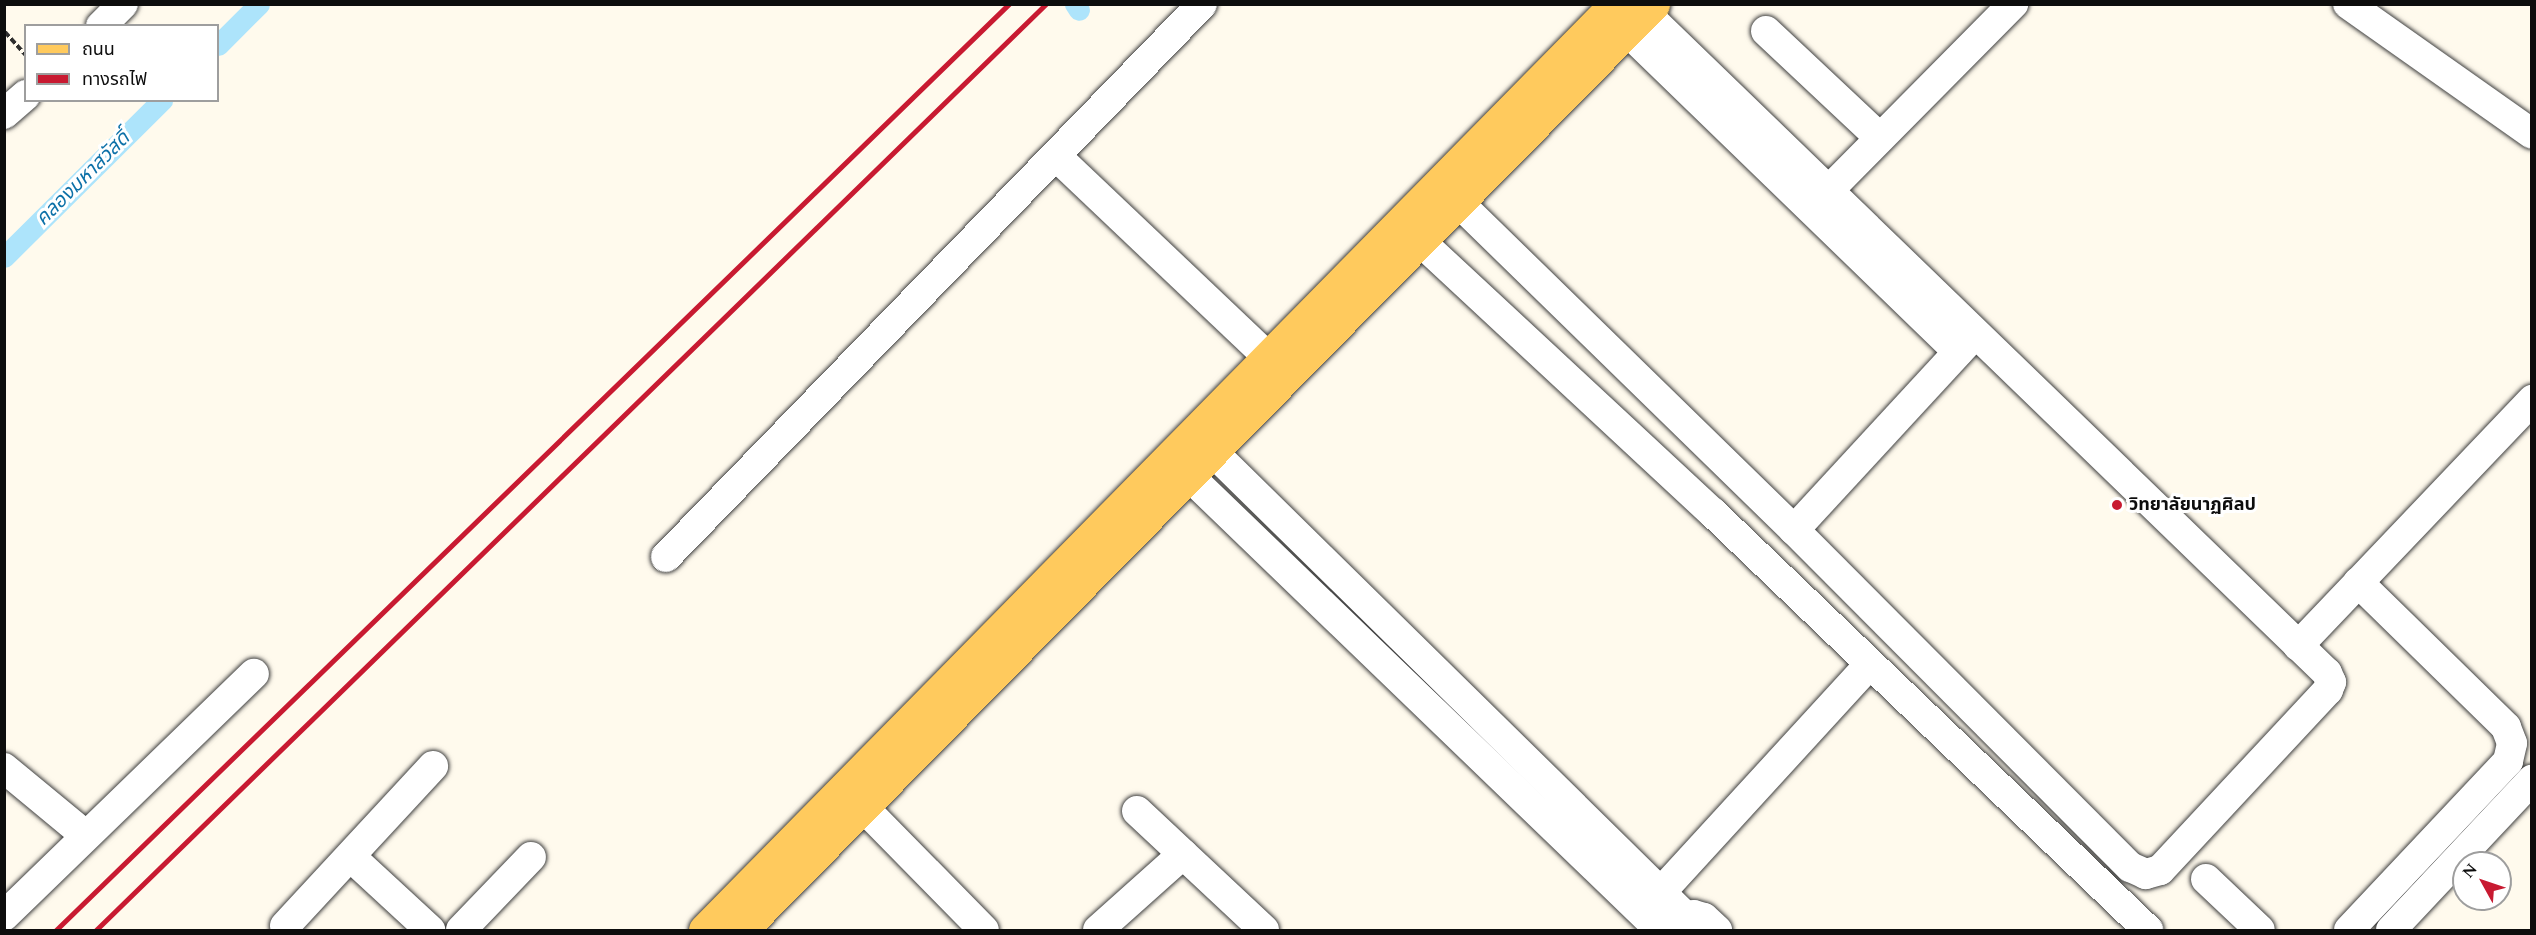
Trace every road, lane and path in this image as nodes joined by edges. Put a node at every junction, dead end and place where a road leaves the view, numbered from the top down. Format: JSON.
{"nodes":[{"id":1,"x":123,"y":4,"type":"edge"},
{"id":2,"x":1202,"y":4,"type":"edge"},
{"id":3,"x":2013,"y":4,"type":"edge"},
{"id":4,"x":2348,"y":4,"type":"edge"},
{"id":5,"x":1640,"y":11,"type":"edge"},
{"id":6,"x":103,"y":24,"type":"edge"},
{"id":7,"x":1766,"y":31,"type":"dead end"},
{"id":8,"x":4,"y":32,"type":"edge"},
{"id":9,"x":24,"y":53,"type":"edge"},
{"id":10,"x":24,"y":97,"type":"edge"},
{"id":11,"x":4,"y":114,"type":"edge"},
{"id":12,"x":2532,"y":134,"type":"edge"},
{"id":13,"x":1880,"y":138,"type":"junction"},
{"id":14,"x":1056,"y":156,"type":"junction"},
{"id":15,"x":1829,"y":190,"type":"junction"},
{"id":16,"x":1458,"y":202,"type":"junction"},
{"id":17,"x":1420,"y":241,"type":"junction"},
{"id":18,"x":1967,"y":343,"type":"junction"},
{"id":19,"x":1269,"y":358,"type":"junction"},
{"id":20,"x":2532,"y":400,"type":"edge"},
{"id":21,"x":1203,"y":443,"type":"junction"},
{"id":22,"x":1179,"y":467,"type":"junction"},
{"id":23,"x":1794,"y":530,"type":"junction"},
{"id":24,"x":666,"y":557,"type":"dead end"},
{"id":25,"x":2358,"y":582,"type":"junction"},
{"id":26,"x":2298,"y":646,"type":"junction"},
{"id":27,"x":1870,"y":664,"type":"junction"},
{"id":28,"x":254,"y":674,"type":"dead end"},
{"id":29,"x":433,"y":766,"type":"dead end"},
{"id":30,"x":4,"y":768,"type":"edge"},
{"id":31,"x":2532,"y":780,"type":"edge"},
{"id":32,"x":864,"y":808,"type":"junction"},
{"id":33,"x":1137,"y":811,"type":"dead end"},
{"id":34,"x":85,"y":835,"type":"junction"},
{"id":35,"x":1183,"y":854,"type":"junction"},
{"id":36,"x":351,"y":857,"type":"junction"},
{"id":37,"x":531,"y":857,"type":"dead end"},
{"id":38,"x":2206,"y":879,"type":"dead end"},
{"id":39,"x":1660,"y":892,"type":"junction"},
{"id":40,"x":4,"y":916,"type":"edge"},
{"id":41,"x":1669,"y":925,"type":"edge"},
{"id":42,"x":285,"y":926,"type":"dead end"},
{"id":43,"x":430,"y":930,"type":"edge"},
{"id":44,"x":461,"y":930,"type":"edge"},
{"id":45,"x":705,"y":930,"type":"edge"},
{"id":46,"x":741,"y":930,"type":"edge"},
{"id":47,"x":984,"y":930,"type":"edge"},
{"id":48,"x":1098,"y":930,"type":"edge"},
{"id":49,"x":1264,"y":930,"type":"edge"},
{"id":50,"x":1717,"y":930,"type":"edge"},
{"id":51,"x":2148,"y":930,"type":"edge"},
{"id":52,"x":2260,"y":930,"type":"edge"},
{"id":53,"x":2349,"y":930,"type":"edge"},
{"id":54,"x":2391,"y":930,"type":"edge"}],
"edges":[{"from":1,"to":6,"type":"street"},
{"from":2,"to":14,"type":"street"},
{"from":3,"to":13,"type":"street"},
{"from":4,"to":12,"type":"street"},
{"from":5,"to":15,"type":"street"},
{"from":5,"to":16,"type":"main road"},
{"from":5,"to":18,"type":"street"},
{"from":5,"to":19,"type":"main road"},
{"from":7,"to":13,"type":"street"},
{"from":8,"to":9,"type":"path"},
{"from":10,"to":11,"type":"street"},
{"from":13,"to":15,"type":"street"},
{"from":14,"to":19,"type":"street"},
{"from":14,"to":24,"type":"street"},
{"from":15,"to":18,"type":"street"},
{"from":16,"to":17,"type":"main road"},
{"from":16,"to":23,"type":"street"},
{"from":17,"to":21,"type":"main road"},
{"from":17,"to":27,"type":"street"},
{"from":18,"to":23,"type":"street"},
{"from":18,"to":26,"type":"street"},
{"from":19,"to":21,"type":"main road"},
{"from":20,"to":25,"type":"street"},
{"from":21,"to":22,"type":"main road"},
{"from":21,"to":39,"type":"street"},
{"from":22,"to":32,"type":"main road"},
{"from":22,"to":41,"type":"street"},
{"from":22,"to":45,"type":"main road"},
{"from":23,"to":26,"type":"street"},
{"from":25,"to":26,"type":"street"},
{"from":25,"to":53,"type":"street"},
{"from":27,"to":39,"type":"street"},
{"from":27,"to":51,"type":"street"},
{"from":28,"to":34,"type":"street"},
{"from":29,"to":36,"type":"street"},
{"from":30,"to":34,"type":"street"},
{"from":31,"to":54,"type":"street"},
{"from":32,"to":46,"type":"main road"},
{"from":32,"to":47,"type":"street"},
{"from":33,"to":35,"type":"street"},
{"from":34,"to":40,"type":"street"},
{"from":35,"to":48,"type":"street"},
{"from":35,"to":49,"type":"street"},
{"from":36,"to":42,"type":"street"},
{"from":36,"to":43,"type":"street"},
{"from":37,"to":44,"type":"street"},
{"from":38,"to":52,"type":"street"},
{"from":39,"to":41,"type":"street"},
{"from":41,"to":50,"type":"street"}]}
